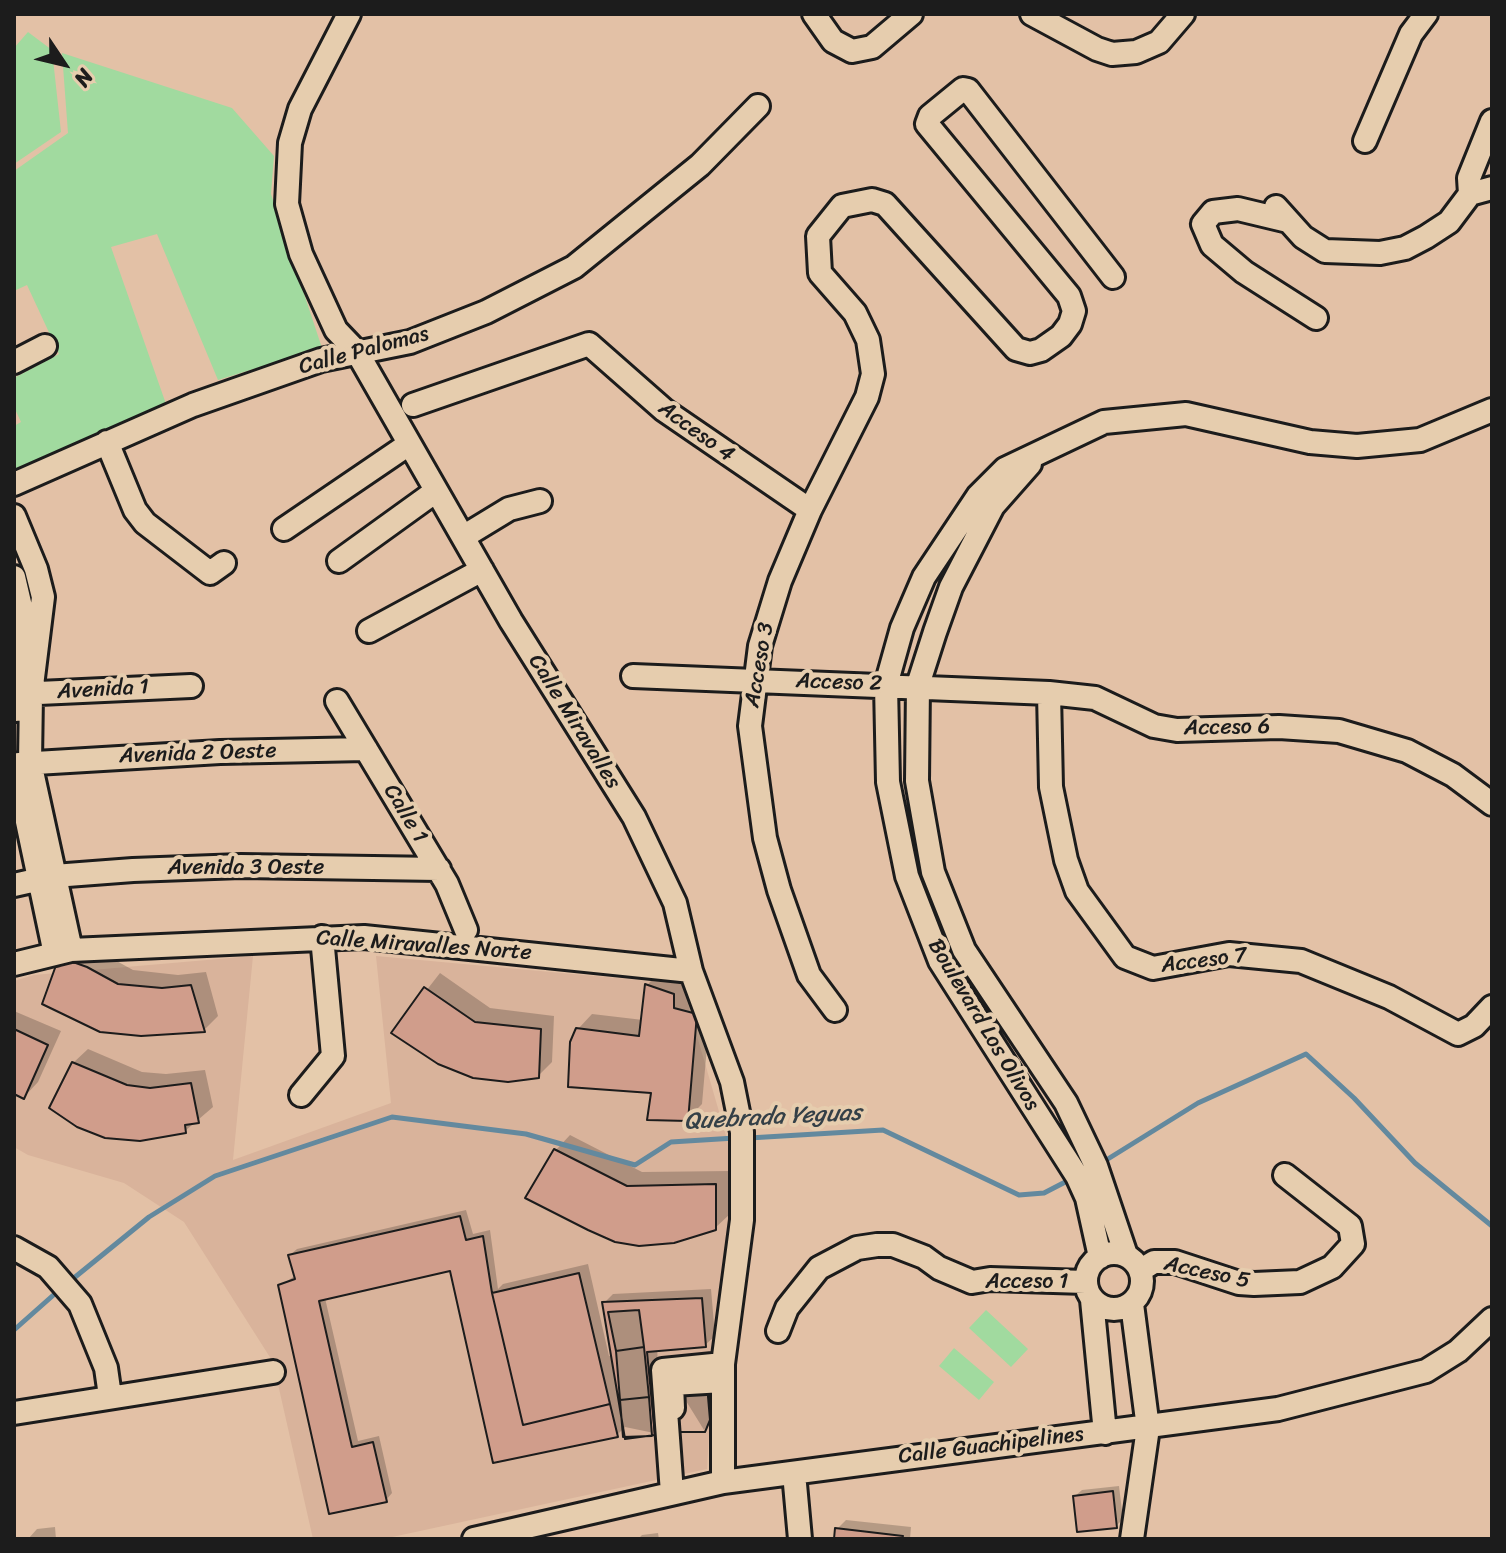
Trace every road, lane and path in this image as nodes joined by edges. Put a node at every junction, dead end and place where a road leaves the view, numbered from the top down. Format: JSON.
{"nodes":[{"id":1,"x":349,"y":14,"type":"edge"},
{"id":2,"x":814,"y":14,"type":"edge"},
{"id":3,"x":911,"y":14,"type":"edge"},
{"id":4,"x":1032,"y":14,"type":"edge"},
{"id":5,"x":1183,"y":14,"type":"edge"},
{"id":6,"x":1426,"y":14,"type":"edge"},
{"id":7,"x":758,"y":106,"type":"dead end"},
{"id":8,"x":1492,"y":121,"type":"edge"},
{"id":9,"x":1365,"y":141,"type":"dead end"},
{"id":10,"x":1492,"y":188,"type":"edge"},
{"id":11,"x":1470,"y":194,"type":"junction"},
{"id":12,"x":1113,"y":277,"type":"dead end"},
{"id":13,"x":1316,"y":318,"type":"dead end"},
{"id":14,"x":45,"y":346,"type":"dead end"},
{"id":15,"x":357,"y":352,"type":"junction"},
{"id":16,"x":14,"y":362,"type":"edge"},
{"id":17,"x":413,"y":405,"type":"dead end"},
{"id":18,"x":1492,"y":410,"type":"edge"},
{"id":19,"x":107,"y":442,"type":"junction"},
{"id":20,"x":409,"y":444,"type":"junction"},
{"id":21,"x":1037,"y":456,"type":"junction"},
{"id":22,"x":14,"y":484,"type":"edge"},
{"id":23,"x":436,"y":491,"type":"junction"},
{"id":24,"x":540,"y":501,"type":"dead end"},
{"id":25,"x":810,"y":510,"type":"junction"},
{"id":26,"x":14,"y":516,"type":"edge"},
{"id":27,"x":284,"y":529,"type":"dead end"},
{"id":28,"x":463,"y":537,"type":"junction"},
{"id":29,"x":339,"y":561,"type":"dead end"},
{"id":30,"x":224,"y":563,"type":"dead end"},
{"id":31,"x":482,"y":570,"type":"junction"},
{"id":32,"x":14,"y":577,"type":"edge"},
{"id":33,"x":369,"y":631,"type":"dead end"},
{"id":34,"x":633,"y":676,"type":"dead end"},
{"id":35,"x":754,"y":680,"type":"junction"},
{"id":36,"x":902,"y":685,"type":"junction"},
{"id":37,"x":191,"y":686,"type":"dead end"},
{"id":38,"x":1049,"y":693,"type":"junction"},
{"id":39,"x":23,"y":694,"type":"edge"},
{"id":40,"x":337,"y":701,"type":"dead end"},
{"id":41,"x":366,"y":749,"type":"junction"},
{"id":42,"x":20,"y":764,"type":"edge"},
{"id":43,"x":1492,"y":804,"type":"edge"},
{"id":44,"x":439,"y":869,"type":"junction"},
{"id":45,"x":47,"y":877,"type":"junction"},
{"id":46,"x":14,"y":885,"type":"edge"},
{"id":47,"x":466,"y":930,"type":"dead end"},
{"id":48,"x":322,"y":937,"type":"junction"},
{"id":49,"x":63,"y":952,"type":"junction"},
{"id":50,"x":14,"y":964,"type":"edge"},
{"id":51,"x":691,"y":971,"type":"junction"},
{"id":52,"x":987,"y":982,"type":"junction"},
{"id":53,"x":960,"y":991,"type":"junction"},
{"id":54,"x":1492,"y":1007,"type":"edge"},
{"id":55,"x":835,"y":1010,"type":"dead end"},
{"id":56,"x":301,"y":1095,"type":"dead end"},
{"id":57,"x":1285,"y":1175,"type":"dead end"},
{"id":58,"x":14,"y":1248,"type":"edge"},
{"id":59,"x":1100,"y":1257,"type":"junction"},
{"id":60,"x":1133,"y":1263,"type":"junction"},
{"id":61,"x":1089,"y":1291,"type":"junction"},
{"id":62,"x":1132,"y":1304,"type":"junction"},
{"id":63,"x":1492,"y":1319,"type":"edge"},
{"id":64,"x":778,"y":1331,"type":"dead end"},
{"id":65,"x":273,"y":1372,"type":"dead end"},
{"id":66,"x":723,"y":1372,"type":"junction"},
{"id":67,"x":110,"y":1396,"type":"junction"},
{"id":68,"x":14,"y":1413,"type":"edge"},
{"id":69,"x":1148,"y":1428,"type":"junction"},
{"id":70,"x":1105,"y":1433,"type":"junction"},
{"id":71,"x":794,"y":1473,"type":"junction"},
{"id":72,"x":723,"y":1482,"type":"junction"},
{"id":73,"x":675,"y":1492,"type":"junction"},
{"id":74,"x":474,"y":1539,"type":"edge"},
{"id":75,"x":800,"y":1539,"type":"edge"},
{"id":76,"x":1132,"y":1539,"type":"edge"}],
"edges":[{"from":1,"to":15,"type":"street","name":"Calle Miravalles"},
{"from":2,"to":3,"type":"street"},
{"from":4,"to":5,"type":"street"},
{"from":6,"to":9,"type":"street"},
{"from":7,"to":15,"type":"street","name":"Calle Palomas"},
{"from":8,"to":11,"type":"street"},
{"from":10,"to":11,"type":"street"},
{"from":11,"to":13,"type":"street"},
{"from":12,"to":25,"type":"street","name":"Acceso 3"},
{"from":14,"to":16,"type":"street"},
{"from":15,"to":19,"type":"street","name":"Calle Palomas"},
{"from":15,"to":20,"type":"street","name":"Calle Miravalles"},
{"from":17,"to":25,"type":"street","name":"Acceso 4"},
{"from":18,"to":21,"type":"street","name":"Boulevard Los Olivos"},
{"from":19,"to":22,"type":"street","name":"Calle Palomas"},
{"from":19,"to":30,"type":"street"},
{"from":20,"to":23,"type":"street","name":"Calle Miravalles"},
{"from":20,"to":27,"type":"street"},
{"from":21,"to":36,"type":"street","name":"Boulevard Los Olivos"},
{"from":21,"to":36,"type":"street","name":"Boulevard Los Olivos"},
{"from":23,"to":28,"type":"street","name":"Calle Miravalles"},
{"from":23,"to":29,"type":"street"},
{"from":24,"to":28,"type":"street"},
{"from":25,"to":35,"type":"street","name":"Acceso 3"},
{"from":26,"to":39,"type":"street"},
{"from":28,"to":31,"type":"street","name":"Calle Miravalles"},
{"from":31,"to":33,"type":"street"},
{"from":31,"to":51,"type":"street","name":"Calle Miravalles"},
{"from":32,"to":39,"type":"street"},
{"from":34,"to":35,"type":"street","name":"Acceso 2"},
{"from":35,"to":36,"type":"street","name":"Acceso 2"},
{"from":35,"to":55,"type":"street","name":"Acceso 3"},
{"from":36,"to":38,"type":"street","name":"Acceso 6"},
{"from":36,"to":52,"type":"street","name":"Boulevard Los Olivos"},
{"from":36,"to":53,"type":"street","name":"Boulevard Los Olivos"},
{"from":37,"to":39,"type":"street","name":"Avenida 1"},
{"from":38,"to":43,"type":"street","name":"Acceso 6"},
{"from":38,"to":54,"type":"street","name":"Acceso 7"},
{"from":39,"to":42,"type":"street"},
{"from":40,"to":41,"type":"street","name":"Calle 1"},
{"from":41,"to":42,"type":"street","name":"Avenida 2 Oeste"},
{"from":41,"to":44,"type":"street","name":"Calle 1"},
{"from":42,"to":45,"type":"street"},
{"from":44,"to":45,"type":"street","name":"Avenida 3 Oeste"},
{"from":44,"to":47,"type":"street","name":"Calle 1"},
{"from":45,"to":46,"type":"street","name":"Avenida 3 Oeste"},
{"from":45,"to":49,"type":"street"},
{"from":48,"to":49,"type":"street","name":"Calle Miravalles Norte"},
{"from":48,"to":51,"type":"street","name":"Calle Miravalles Norte"},
{"from":48,"to":56,"type":"street"},
{"from":49,"to":50,"type":"street","name":"Calle Miravalles Norte"},
{"from":51,"to":66,"type":"street","name":"Calle Miravalles"},
{"from":52,"to":53,"type":"street"},
{"from":52,"to":60,"type":"street","name":"Boulevard Los Olivos"},
{"from":53,"to":59,"type":"street","name":"Boulevard Los Olivos"},
{"from":57,"to":60,"type":"street","name":"Acceso 5"},
{"from":58,"to":67,"type":"street"},
{"from":59,"to":60,"type":"street"},
{"from":59,"to":61,"type":"street"},
{"from":60,"to":62,"type":"street"},
{"from":61,"to":62,"type":"street"},
{"from":61,"to":64,"type":"street","name":"Acceso 1"},
{"from":61,"to":70,"type":"street"},
{"from":62,"to":69,"type":"street"},
{"from":63,"to":69,"type":"street","name":"Calle Guachipelines"},
{"from":65,"to":67,"type":"street"},
{"from":66,"to":72,"type":"street","name":"Calle Miravalles"},
{"from":66,"to":73,"type":"street"},
{"from":67,"to":68,"type":"street"},
{"from":69,"to":70,"type":"street","name":"Calle Guachipelines"},
{"from":69,"to":76,"type":"street"},
{"from":70,"to":71,"type":"street","name":"Calle Guachipelines"},
{"from":71,"to":72,"type":"street","name":"Calle Guachipelines"},
{"from":71,"to":75,"type":"street"},
{"from":72,"to":73,"type":"street","name":"Calle Guachipelines"},
{"from":73,"to":74,"type":"street","name":"Calle Guachipelines"}]}
